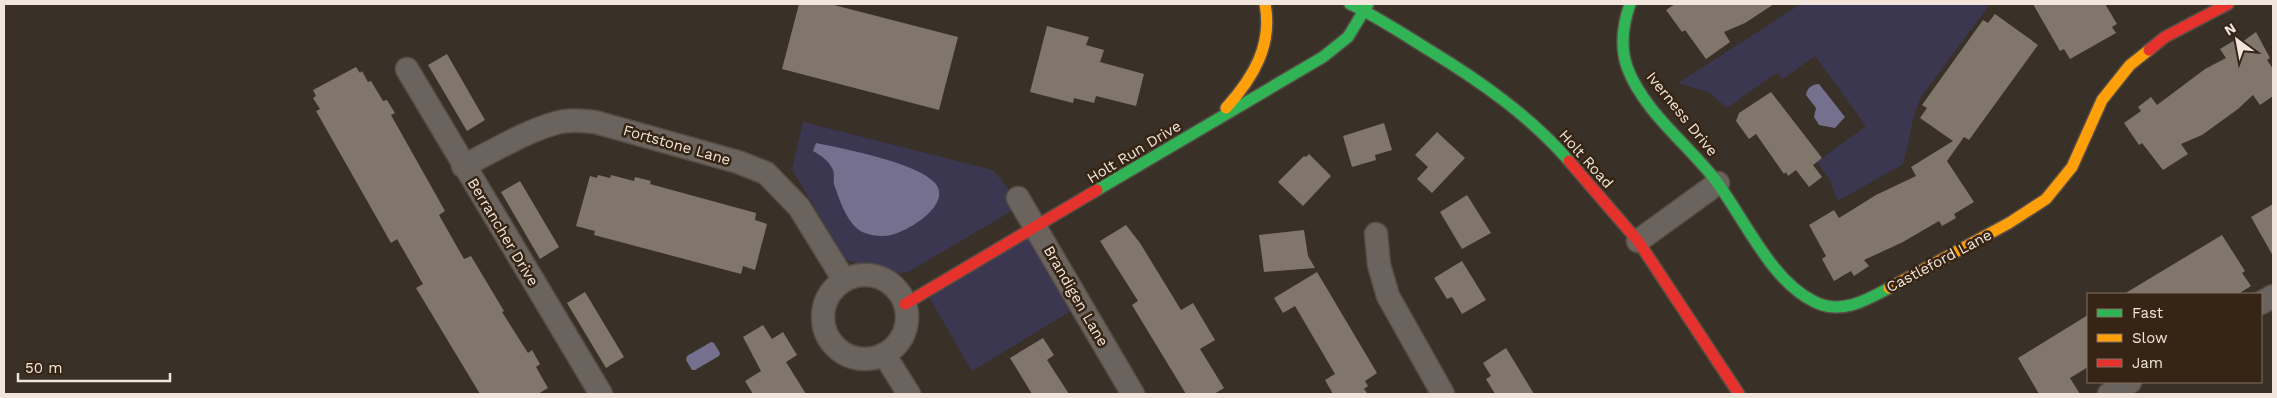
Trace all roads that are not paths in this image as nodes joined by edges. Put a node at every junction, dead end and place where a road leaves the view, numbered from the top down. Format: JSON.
{"nodes":[{"id":1,"x":1265,"y":4,"type":"edge"},
{"id":2,"x":1350,"y":4,"type":"edge"},
{"id":3,"x":1630,"y":4,"type":"edge"},
{"id":4,"x":2221,"y":5,"type":"edge"},
{"id":5,"x":1366,"y":7,"type":"edge"},
{"id":6,"x":407,"y":68,"type":"dead end"},
{"id":7,"x":1211,"y":123,"type":"junction"},
{"id":8,"x":463,"y":166,"type":"junction"},
{"id":9,"x":1718,"y":183,"type":"junction"},
{"id":10,"x":1018,"y":198,"type":"dead end"},
{"id":11,"x":1035,"y":227,"type":"junction"},
{"id":12,"x":1376,"y":234,"type":"dead end"},
{"id":13,"x":1638,"y":240,"type":"junction"},
{"id":14,"x":844,"y":280,"type":"junction"},
{"id":15,"x":2273,"y":296,"type":"edge"},
{"id":16,"x":2262,"y":302,"type":"edge"},
{"id":17,"x":905,"y":304,"type":"junction"},
{"id":18,"x":884,"y":354,"type":"junction"},
{"id":19,"x":2128,"y":383,"type":"edge"},
{"id":20,"x":601,"y":394,"type":"edge"},
{"id":21,"x":909,"y":394,"type":"edge"},
{"id":22,"x":1133,"y":394,"type":"edge"},
{"id":23,"x":1443,"y":394,"type":"edge"},
{"id":24,"x":1739,"y":394,"type":"edge"},
{"id":25,"x":2109,"y":394,"type":"edge"}],
"edges":[{"from":1,"to":7,"type":"street"},
{"from":2,"to":5,"type":"street","name":"Holt Road"},
{"from":3,"to":9,"type":"street","name":"Iverness Drive"},
{"from":4,"to":9,"type":"street","name":"Castleford Lane"},
{"from":5,"to":7,"type":"street","name":"Holt Run Drive"},
{"from":5,"to":13,"type":"street","name":"Holt Road"},
{"from":6,"to":8,"type":"street","name":"Berrancher Drive"},
{"from":7,"to":11,"type":"street","name":"Holt Run Drive"},
{"from":8,"to":14,"type":"street","name":"Fortstone Lane"},
{"from":8,"to":20,"type":"street","name":"Berrancher Drive"},
{"from":9,"to":13,"type":"street"},
{"from":10,"to":11,"type":"street","name":"Brandigen Lane"},
{"from":11,"to":17,"type":"street","name":"Holt Run Drive"},
{"from":11,"to":22,"type":"street","name":"Brandigen Lane"},
{"from":12,"to":23,"type":"street"},
{"from":13,"to":24,"type":"street","name":"Holt Road"},
{"from":14,"to":17,"type":"street"},
{"from":14,"to":18,"type":"street"},
{"from":15,"to":16,"type":"street"},
{"from":17,"to":18,"type":"street"},
{"from":18,"to":21,"type":"street"},
{"from":19,"to":25,"type":"street"}]}
